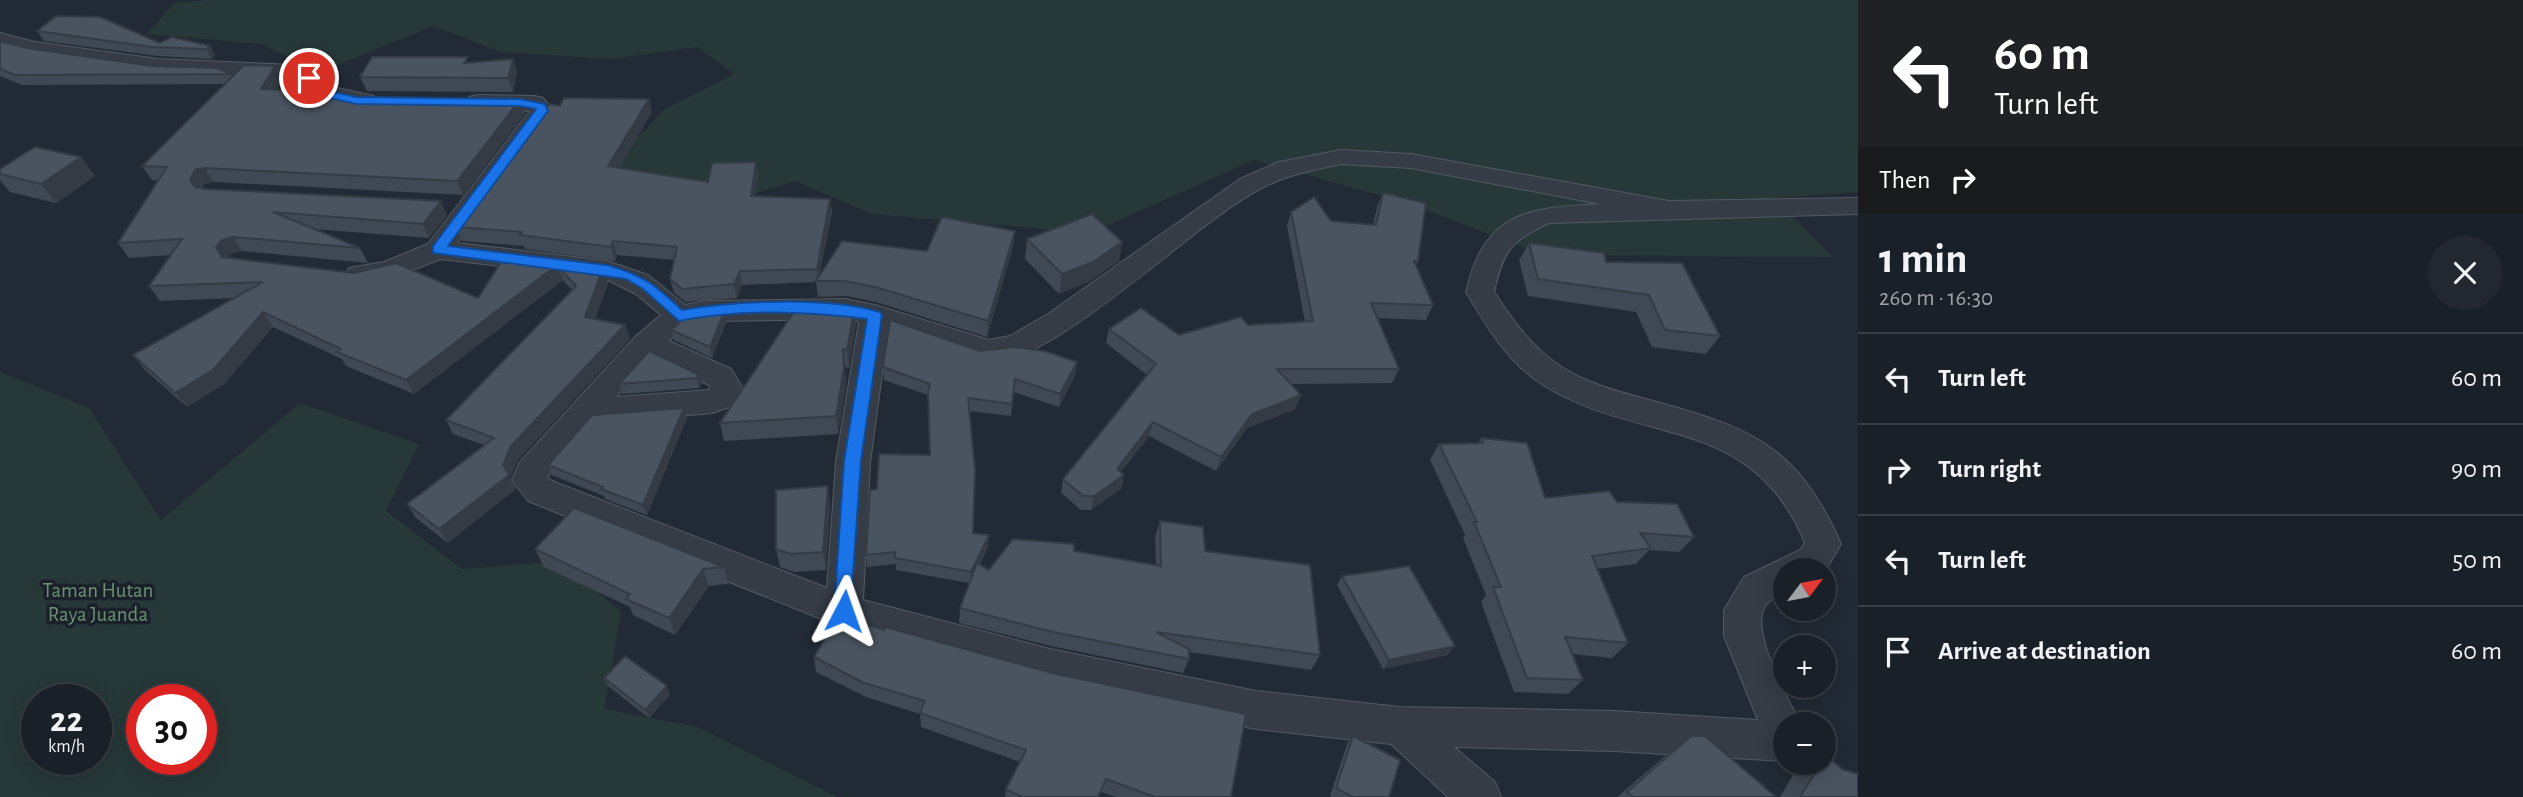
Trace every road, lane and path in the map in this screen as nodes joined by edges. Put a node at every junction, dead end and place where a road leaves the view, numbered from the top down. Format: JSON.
{"nodes":[{"id":1,"x":0,"y":39,"type":"edge"},
{"id":2,"x":383,"y":101,"type":"edge"},
{"id":3,"x":452,"y":102,"type":"edge"},
{"id":4,"x":444,"y":204,"type":"dead end"},
{"id":5,"x":471,"y":206,"type":"junction"},
{"id":6,"x":1858,"y":206,"type":"edge"},
{"id":7,"x":1669,"y":209,"type":"junction"},
{"id":8,"x":438,"y":250,"type":"junction"},
{"id":9,"x":335,"y":273,"type":"edge"},
{"id":10,"x":875,"y":315,"type":"junction"},
{"id":11,"x":679,"y":316,"type":"junction"},
{"id":12,"x":648,"y":343,"type":"junction"},
{"id":13,"x":586,"y":412,"type":"junction"},
{"id":14,"x":1815,"y":558,"type":"edge"},
{"id":15,"x":1773,"y":581,"type":"edge"},
{"id":16,"x":844,"y":611,"type":"junction"},
{"id":17,"x":1774,"y":712,"type":"edge"},
{"id":18,"x":1400,"y":726,"type":"junction"},
{"id":19,"x":1773,"y":738,"type":"edge"},
{"id":20,"x":1480,"y":797,"type":"edge"}],
"edges":[{"from":1,"to":2,"type":"street"},
{"from":3,"to":5,"type":"street"},
{"from":4,"to":5,"type":"street"},
{"from":5,"to":8,"type":"street"},
{"from":6,"to":7,"type":"street"},
{"from":7,"to":10,"type":"street"},
{"from":7,"to":14,"type":"street"},
{"from":8,"to":9,"type":"street"},
{"from":8,"to":11,"type":"street"},
{"from":10,"to":11,"type":"street"},
{"from":10,"to":16,"type":"street"},
{"from":11,"to":12,"type":"street"},
{"from":12,"to":13,"type":"street"},
{"from":12,"to":13,"type":"street"},
{"from":13,"to":16,"type":"street"},
{"from":15,"to":17,"type":"street"},
{"from":16,"to":18,"type":"street"},
{"from":18,"to":19,"type":"street"},
{"from":18,"to":20,"type":"street"}]}
